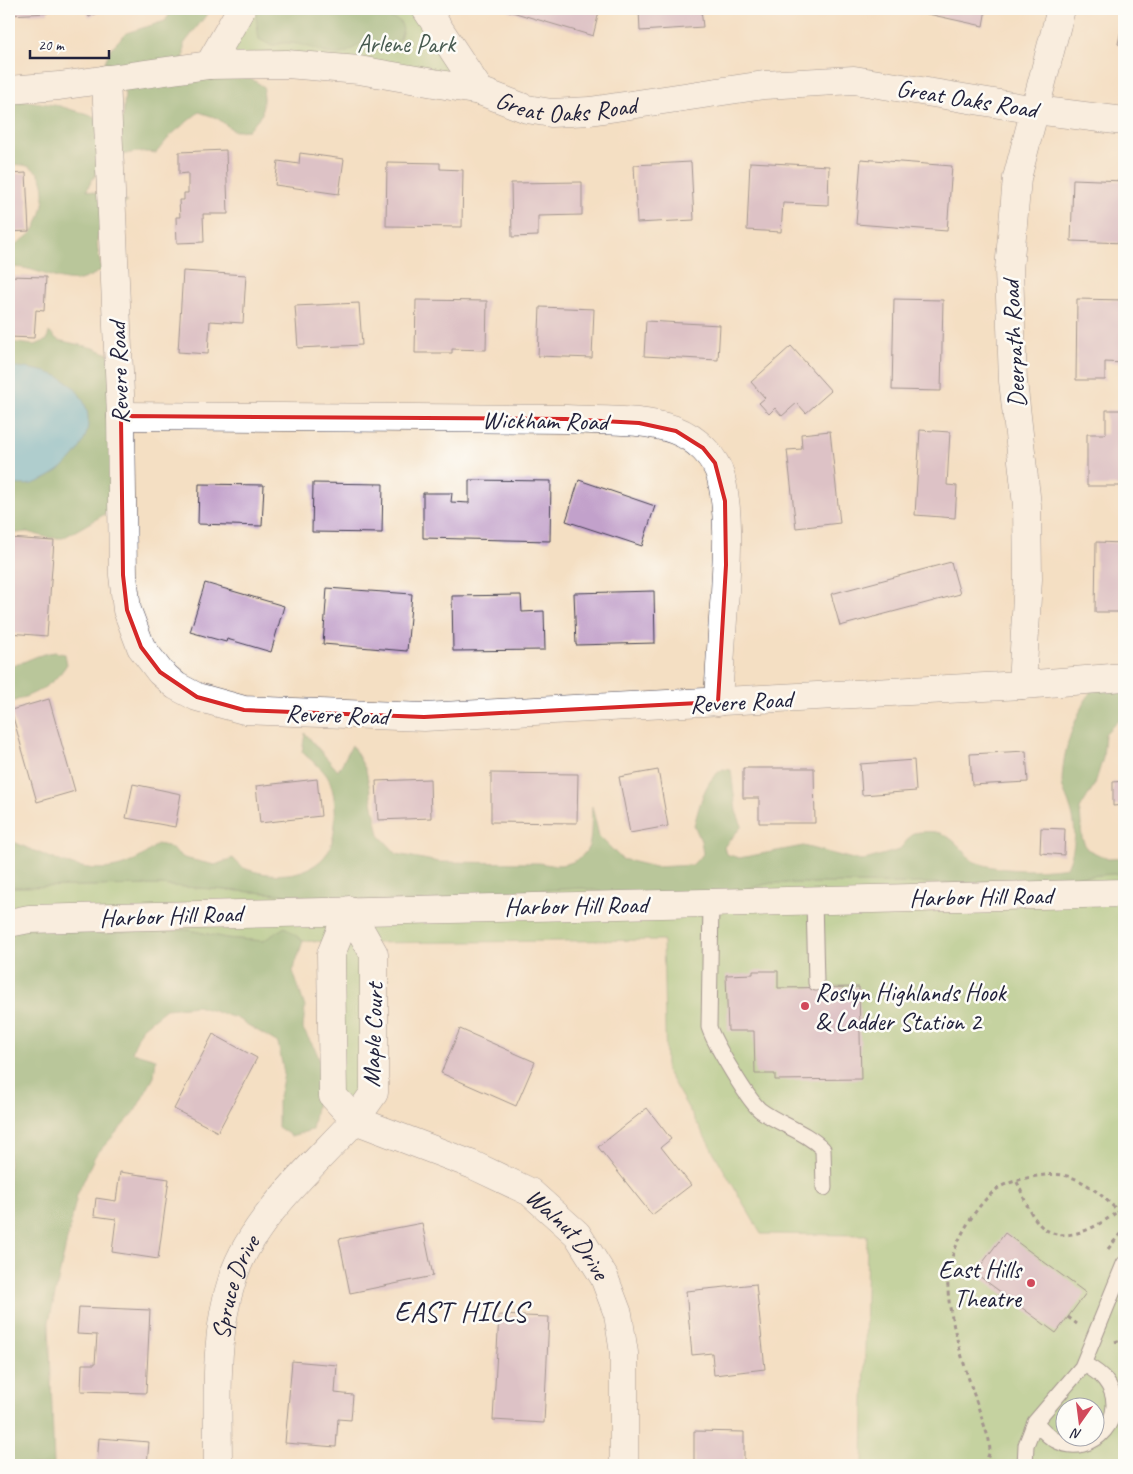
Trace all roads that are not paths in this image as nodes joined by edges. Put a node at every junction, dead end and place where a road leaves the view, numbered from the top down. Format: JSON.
{"nodes":[{"id":1,"x":241,"y":9,"type":"edge"},
{"id":2,"x":426,"y":9,"type":"edge"},
{"id":3,"x":1061,"y":9,"type":"edge"},
{"id":4,"x":209,"y":65,"type":"junction"},
{"id":5,"x":106,"y":79,"type":"junction"},
{"id":6,"x":9,"y":90,"type":"edge"},
{"id":7,"x":480,"y":91,"type":"junction"},
{"id":8,"x":1036,"y":110,"type":"junction"},
{"id":9,"x":1124,"y":120,"type":"edge"},
{"id":10,"x":121,"y":416,"type":"junction"},
{"id":11,"x":1124,"y":677,"type":"edge"},
{"id":12,"x":1022,"y":685,"type":"junction"},
{"id":13,"x":718,"y":702,"type":"junction"},
{"id":14,"x":1124,"y":893,"type":"edge"},
{"id":15,"x":814,"y":900,"type":"junction"},
{"id":16,"x":711,"y":902,"type":"junction"},
{"id":17,"x":349,"y":910,"type":"junction"},
{"id":18,"x":15,"y":917,"type":"edge"},
{"id":19,"x":816,"y":983,"type":"dead end"},
{"id":20,"x":355,"y":1120,"type":"junction"},
{"id":21,"x":824,"y":1188,"type":"dead end"},
{"id":22,"x":1124,"y":1264,"type":"edge"},
{"id":23,"x":1084,"y":1364,"type":"junction"},
{"id":24,"x":1036,"y":1422,"type":"junction"},
{"id":25,"x":218,"y":1465,"type":"edge"},
{"id":26,"x":624,"y":1465,"type":"edge"},
{"id":27,"x":1025,"y":1465,"type":"edge"}],
"edges":[{"from":1,"to":4,"type":"street"},
{"from":2,"to":7,"type":"street"},
{"from":3,"to":8,"type":"street","name":"Deerpath Road"},
{"from":4,"to":5,"type":"street","name":"Great Oaks Road"},
{"from":4,"to":7,"type":"street","name":"Great Oaks Road"},
{"from":5,"to":6,"type":"street","name":"Great Oaks Road"},
{"from":5,"to":10,"type":"street","name":"Revere Road"},
{"from":7,"to":8,"type":"street","name":"Great Oaks Road"},
{"from":8,"to":9,"type":"street","name":"Great Oaks Road"},
{"from":8,"to":12,"type":"street","name":"Deerpath Road"},
{"from":10,"to":13,"type":"street","name":"Revere Road"},
{"from":10,"to":13,"type":"street","name":"Wickham Road"},
{"from":11,"to":12,"type":"street","name":"Revere Road"},
{"from":12,"to":13,"type":"street","name":"Revere Road"},
{"from":14,"to":15,"type":"street","name":"Harbor Hill Road"},
{"from":15,"to":16,"type":"street","name":"Harbor Hill Road"},
{"from":15,"to":19,"type":"lane"},
{"from":16,"to":17,"type":"street","name":"Harbor Hill Road"},
{"from":16,"to":21,"type":"lane"},
{"from":17,"to":18,"type":"street","name":"Harbor Hill Road"},
{"from":17,"to":20,"type":"street","name":"Maple Court"},
{"from":17,"to":20,"type":"street","name":"Maple Court"},
{"from":20,"to":25,"type":"street","name":"Spruce Drive"},
{"from":20,"to":26,"type":"street","name":"Walnut Drive"},
{"from":22,"to":23,"type":"lane"},
{"from":23,"to":24,"type":"lane"},
{"from":23,"to":24,"type":"lane"},
{"from":24,"to":27,"type":"lane"}]}
